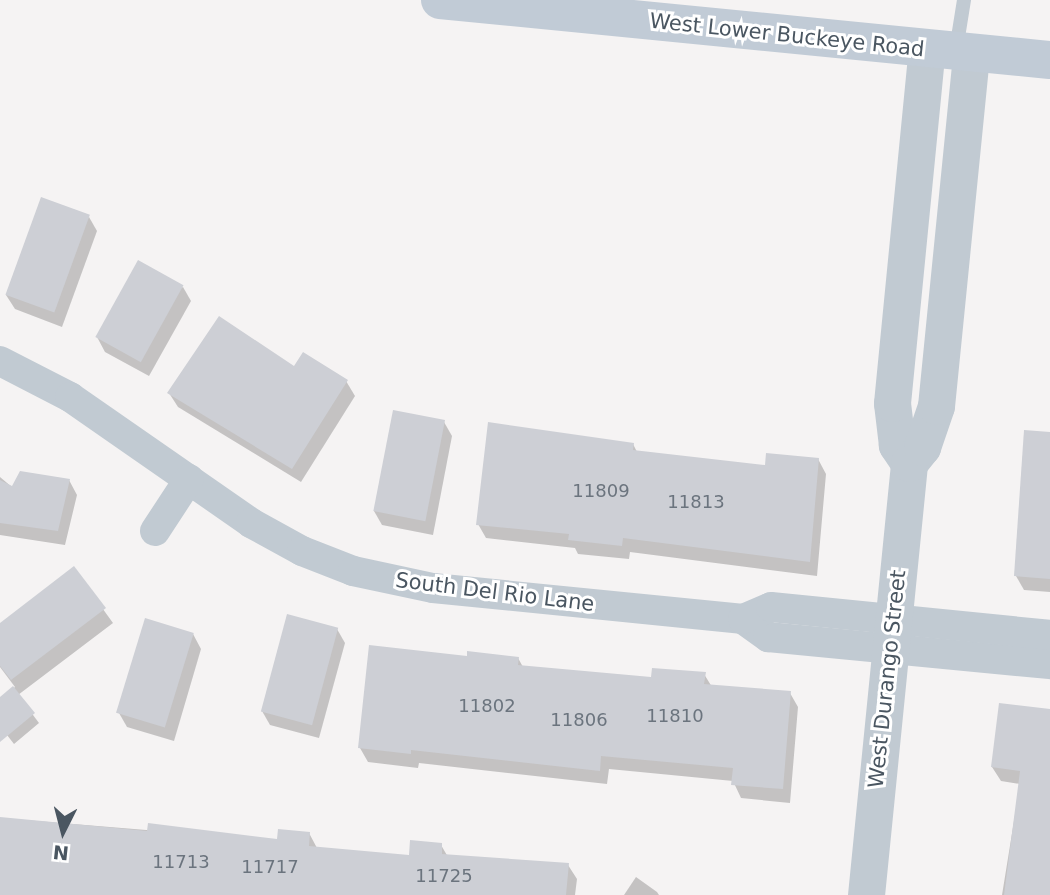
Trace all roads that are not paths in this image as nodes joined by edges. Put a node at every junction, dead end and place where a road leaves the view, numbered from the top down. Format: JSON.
{"nodes":[{"id":1,"x":440,"y":0,"type":"edge"},
{"id":2,"x":964,"y":0,"type":"edge"},
{"id":3,"x":951,"y":51,"type":"junction"},
{"id":4,"x":1050,"y":60,"type":"edge"},
{"id":5,"x":0,"y":361,"type":"edge"},
{"id":6,"x":189,"y":479,"type":"junction"},
{"id":7,"x":155,"y":531,"type":"dead end"},
{"id":8,"x":892,"y":633,"type":"junction"},
{"id":9,"x":1050,"y":635,"type":"edge"},
{"id":10,"x":1050,"y":664,"type":"edge"},
{"id":11,"x":866,"y":895,"type":"edge"}],
"edges":[{"from":1,"to":3,"type":"main road","name":"West Lower Buckeye Road"},
{"from":2,"to":3,"type":"lane"},
{"from":3,"to":4,"type":"main road","name":"West Lower Buckeye Road"},
{"from":3,"to":8,"type":"street","name":"West Durango Street"},
{"from":5,"to":6,"type":"street","name":"South Del Rio Lane"},
{"from":6,"to":7,"type":"street"},
{"from":6,"to":8,"type":"street","name":"South Del Rio Lane"},
{"from":8,"to":9,"type":"street"},
{"from":8,"to":10,"type":"street"},
{"from":8,"to":11,"type":"street","name":"West Durango Street"}]}
